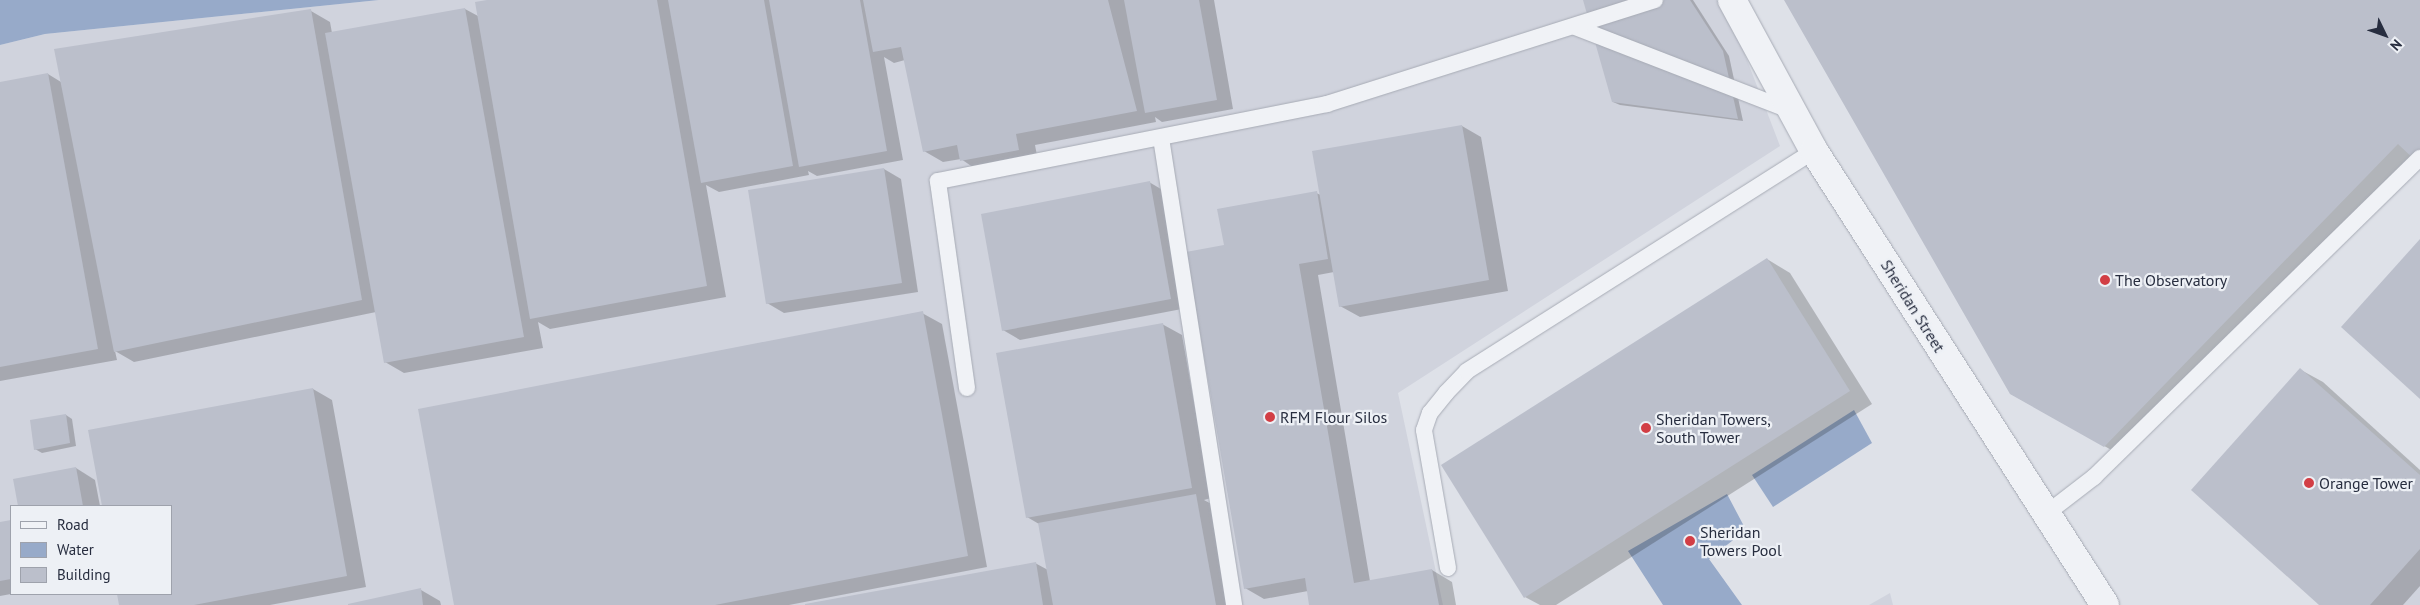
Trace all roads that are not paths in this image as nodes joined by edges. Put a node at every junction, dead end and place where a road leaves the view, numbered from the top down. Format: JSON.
{"nodes":[{"id":1,"x":1655,"y":0,"type":"edge"},
{"id":2,"x":1732,"y":0,"type":"edge"},
{"id":3,"x":1575,"y":27,"type":"junction"},
{"id":4,"x":1793,"y":112,"type":"junction"},
{"id":5,"x":1161,"y":138,"type":"junction"},
{"id":6,"x":1814,"y":150,"type":"junction"},
{"id":7,"x":2420,"y":158,"type":"edge"},
{"id":8,"x":967,"y":388,"type":"dead end"},
{"id":9,"x":2046,"y":514,"type":"junction"},
{"id":10,"x":1448,"y":568,"type":"dead end"},
{"id":11,"x":1234,"y":605,"type":"edge"},
{"id":12,"x":2105,"y":605,"type":"edge"}],
"edges":[{"from":1,"to":3,"type":"lane"},
{"from":2,"to":4,"type":"street","name":"Sheridan Street"},
{"from":3,"to":4,"type":"lane"},
{"from":3,"to":5,"type":"lane"},
{"from":4,"to":6,"type":"street","name":"Sheridan Street"},
{"from":5,"to":8,"type":"lane"},
{"from":5,"to":11,"type":"lane"},
{"from":6,"to":9,"type":"street","name":"Sheridan Street"},
{"from":6,"to":10,"type":"lane"},
{"from":7,"to":9,"type":"lane"},
{"from":9,"to":12,"type":"street","name":"Sheridan Street"}]}
